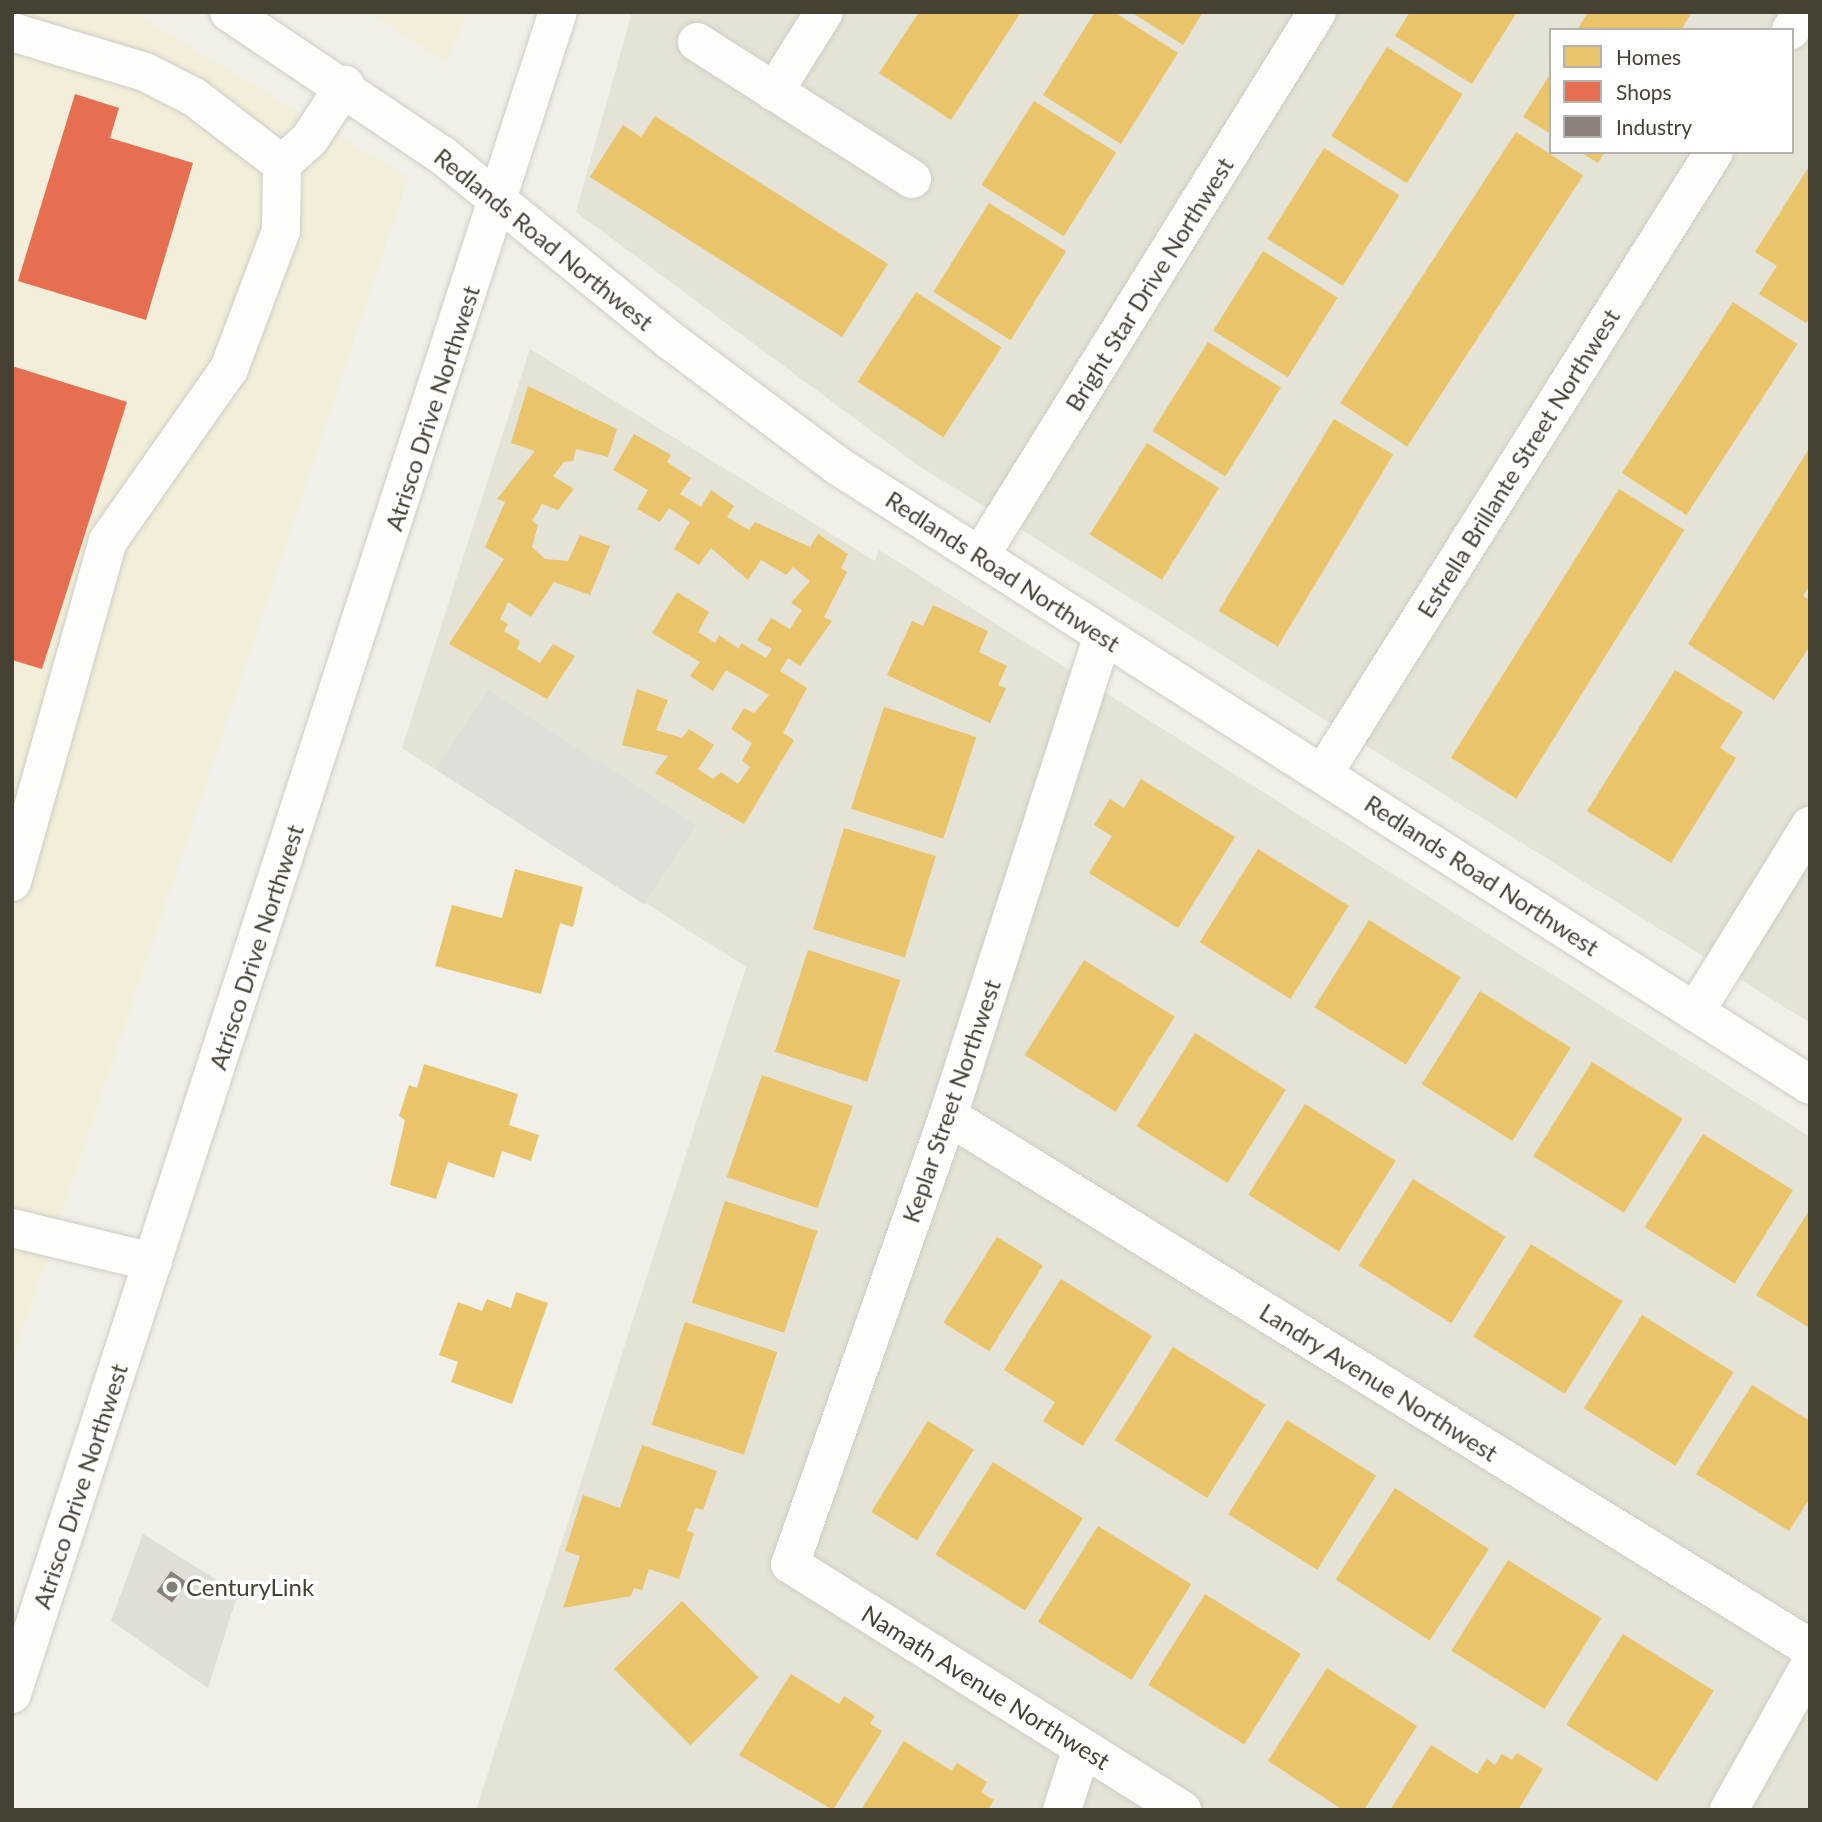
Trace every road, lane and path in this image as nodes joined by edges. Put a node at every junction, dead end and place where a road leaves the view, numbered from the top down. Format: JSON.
{"nodes":[{"id":1,"x":229,"y":12,"type":"edge"},
{"id":2,"x":558,"y":12,"type":"edge"},
{"id":3,"x":824,"y":12,"type":"edge"},
{"id":4,"x":1317,"y":12,"type":"edge"},
{"id":5,"x":1802,"y":12,"type":"edge"},
{"id":6,"x":1792,"y":28,"type":"edge"},
{"id":7,"x":12,"y":32,"type":"edge"},
{"id":8,"x":697,"y":42,"type":"dead end"},
{"id":9,"x":345,"y":85,"type":"junction"},
{"id":10,"x":774,"y":92,"type":"junction"},
{"id":11,"x":1713,"y":154,"type":"edge"},
{"id":12,"x":282,"y":164,"type":"junction"},
{"id":13,"x":912,"y":179,"type":"dead end"},
{"id":14,"x":499,"y":200,"type":"junction"},
{"id":15,"x":979,"y":556,"type":"junction"},
{"id":16,"x":1103,"y":635,"type":"junction"},
{"id":17,"x":1323,"y":774,"type":"junction"},
{"id":18,"x":1810,"y":826,"type":"edge"},
{"id":19,"x":12,"y":882,"type":"edge"},
{"id":20,"x":1695,"y":1012,"type":"junction"},
{"id":21,"x":1810,"y":1085,"type":"edge"},
{"id":22,"x":948,"y":1116,"type":"junction"},
{"id":23,"x":12,"y":1228,"type":"edge"},
{"id":24,"x":153,"y":1262,"type":"junction"},
{"id":25,"x":790,"y":1564,"type":"joint"},
{"id":26,"x":1810,"y":1648,"type":"edge"},
{"id":27,"x":1810,"y":1665,"type":"edge"},
{"id":28,"x":12,"y":1694,"type":"edge"},
{"id":29,"x":1082,"y":1748,"type":"junction"},
{"id":30,"x":1062,"y":1810,"type":"edge"},
{"id":31,"x":1182,"y":1810,"type":"edge"},
{"id":32,"x":1729,"y":1810,"type":"edge"}],
"edges":[{"from":1,"to":9,"type":"street","name":"Redlands Road Northwest"},
{"from":2,"to":14,"type":"street","name":"Atrisco Drive Northwest"},
{"from":3,"to":10,"type":"street"},
{"from":4,"to":15,"type":"street","name":"Bright Star Drive Northwest"},
{"from":5,"to":6,"type":"street"},
{"from":7,"to":12,"type":"street"},
{"from":8,"to":10,"type":"street"},
{"from":9,"to":12,"type":"street"},
{"from":9,"to":14,"type":"street","name":"Redlands Road Northwest"},
{"from":10,"to":13,"type":"street"},
{"from":11,"to":17,"type":"street","name":"Estrella Brillante Street Northwest"},
{"from":12,"to":19,"type":"street"},
{"from":14,"to":15,"type":"street","name":"Redlands Road Northwest"},
{"from":14,"to":24,"type":"street","name":"Atrisco Drive Northwest"},
{"from":15,"to":16,"type":"street","name":"Redlands Road Northwest"},
{"from":16,"to":17,"type":"street","name":"Redlands Road Northwest"},
{"from":16,"to":22,"type":"street","name":"Keplar Street Northwest"},
{"from":17,"to":20,"type":"street","name":"Redlands Road Northwest"},
{"from":18,"to":20,"type":"street"},
{"from":20,"to":21,"type":"street","name":"Redlands Road Northwest"},
{"from":22,"to":25,"type":"street","name":"Keplar Street Northwest"},
{"from":22,"to":26,"type":"street","name":"Landry Avenue Northwest"},
{"from":23,"to":24,"type":"street"},
{"from":24,"to":28,"type":"street","name":"Atrisco Drive Northwest"},
{"from":25,"to":29,"type":"street","name":"Namath Avenue Northwest"},
{"from":27,"to":32,"type":"street"},
{"from":29,"to":30,"type":"street"},
{"from":29,"to":31,"type":"street","name":"Namath Avenue Northwest"}]}
